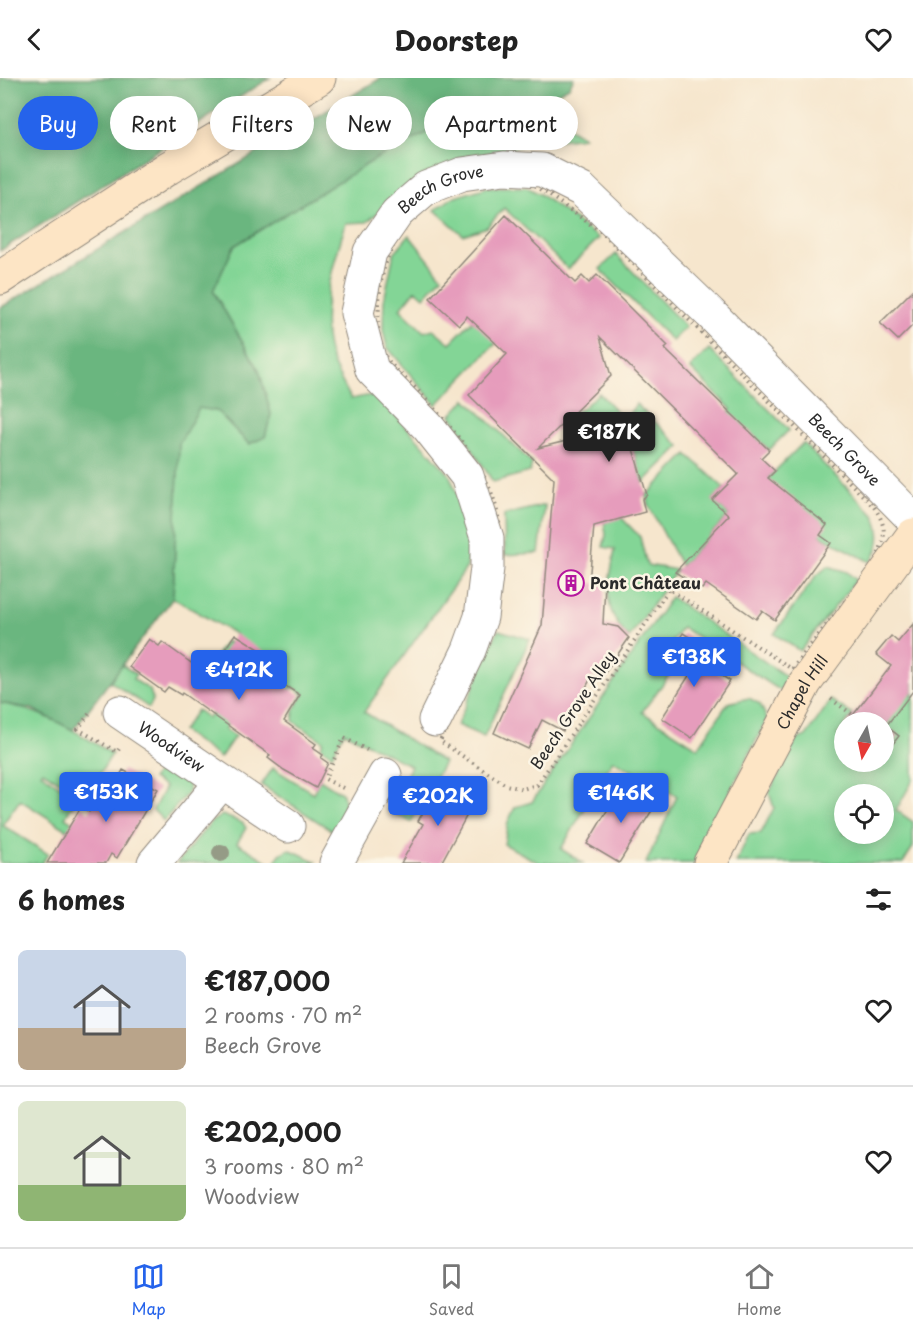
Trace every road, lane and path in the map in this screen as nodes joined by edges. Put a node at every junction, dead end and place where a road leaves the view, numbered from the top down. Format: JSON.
{"nodes":[{"id":1,"x":319,"y":78,"type":"edge"},
{"id":2,"x":0,"y":278,"type":"edge"},
{"id":3,"x":913,"y":519,"type":"edge"},
{"id":4,"x":913,"y":536,"type":"edge"},
{"id":5,"x":823,"y":693,"type":"dead end"},
{"id":6,"x":120,"y":712,"type":"dead end"},
{"id":7,"x":849,"y":712,"type":"edge"},
{"id":8,"x":437,"y":730,"type":"junction"},
{"id":9,"x":386,"y":775,"type":"dead end"},
{"id":10,"x":222,"y":782,"type":"junction"},
{"id":11,"x":288,"y":826,"type":"dead end"},
{"id":12,"x":154,"y":863,"type":"edge"},
{"id":13,"x":336,"y":863,"type":"edge"},
{"id":14,"x":710,"y":863,"type":"edge"}],
"edges":[{"from":1,"to":2,"type":"street"},
{"from":3,"to":8,"type":"street","name":"Beech Grove"},
{"from":4,"to":14,"type":"street","name":"Chapel Hill"},
{"from":5,"to":7,"type":"path"},
{"from":6,"to":10,"type":"street","name":"Woodview"},
{"from":8,"to":8,"type":"path","name":"Beech Grove Alley"},
{"from":9,"to":13,"type":"street"},
{"from":10,"to":11,"type":"street","name":"Woodview"},
{"from":10,"to":12,"type":"street","name":"Woodview"}]}
